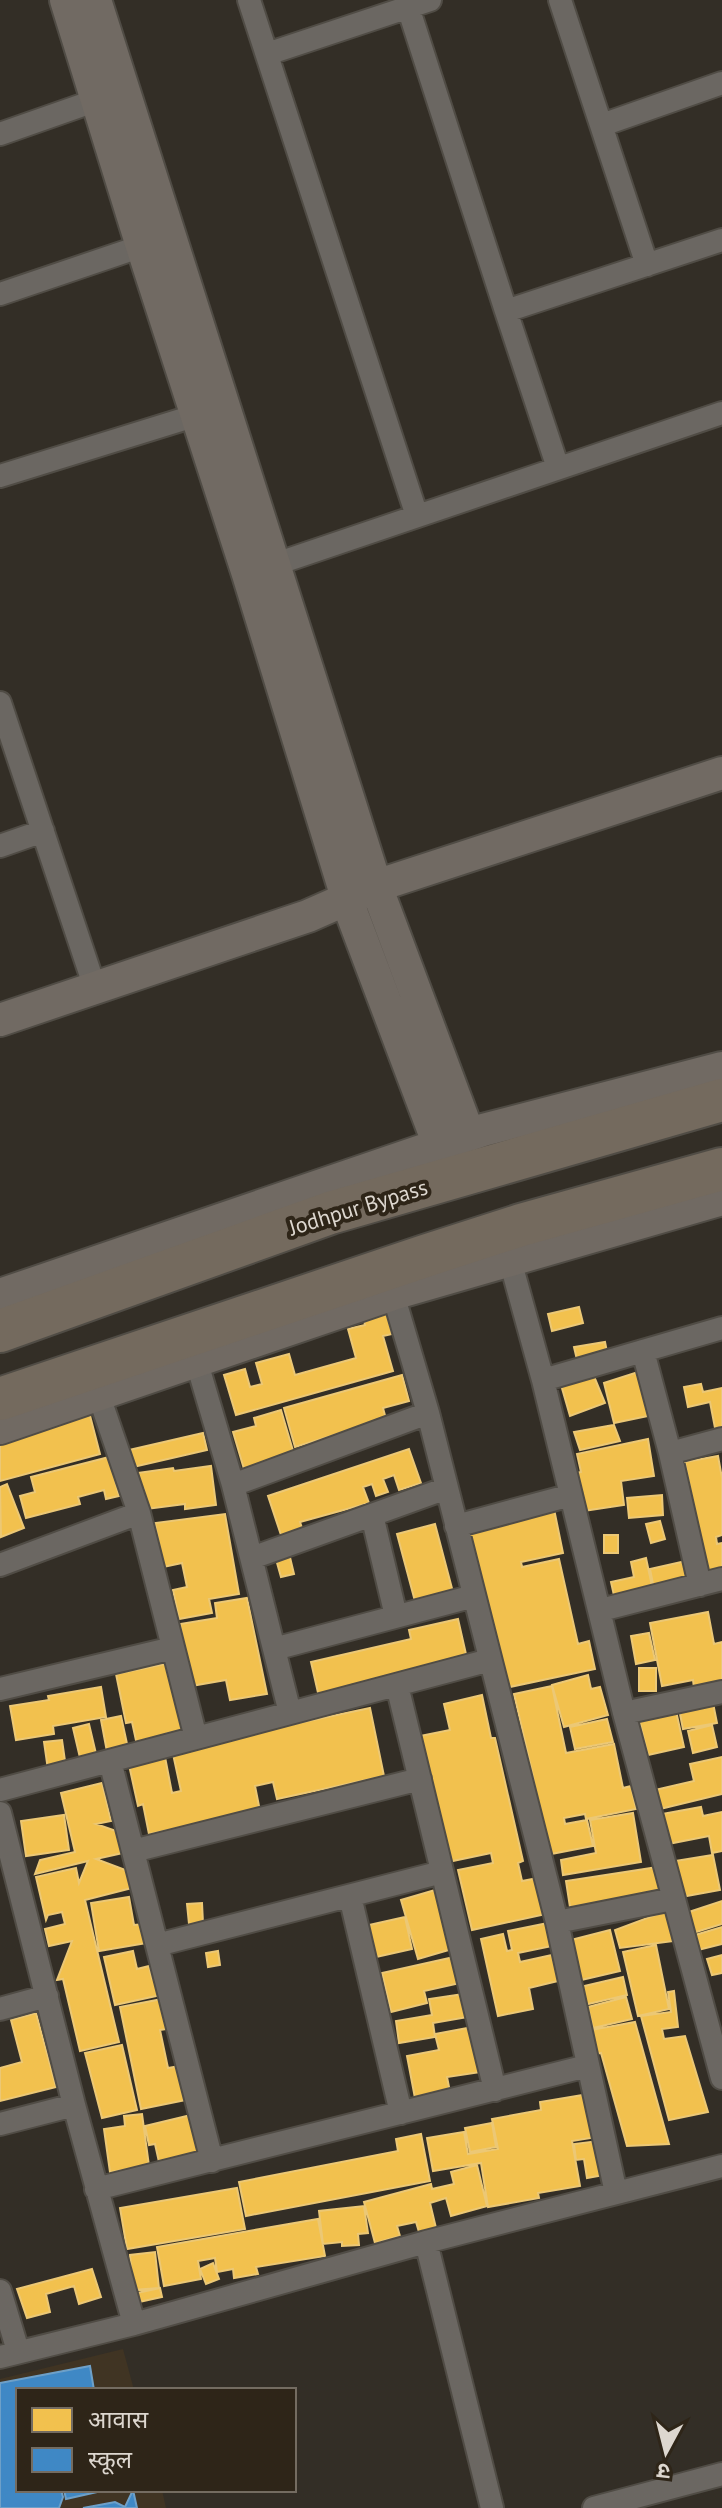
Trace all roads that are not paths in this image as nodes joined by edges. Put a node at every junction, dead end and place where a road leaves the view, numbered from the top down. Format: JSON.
{"nodes":[{"id":1,"x":66,"y":0,"type":"edge"},
{"id":2,"x":95,"y":0,"type":"edge"},
{"id":3,"x":249,"y":0,"type":"edge"},
{"id":4,"x":560,"y":0,"type":"edge"},
{"id":5,"x":419,"y":4,"type":"edge"},
{"id":6,"x":267,"y":54,"type":"junction"},
{"id":7,"x":722,"y":83,"type":"edge"},
{"id":8,"x":97,"y":100,"type":"junction"},
{"id":9,"x":602,"y":125,"type":"junction"},
{"id":10,"x":0,"y":134,"type":"edge"},
{"id":11,"x":722,"y":240,"type":"edge"},
{"id":12,"x":142,"y":246,"type":"junction"},
{"id":13,"x":647,"y":265,"type":"junction"},
{"id":14,"x":0,"y":294,"type":"edge"},
{"id":15,"x":506,"y":311,"type":"junction"},
{"id":16,"x":722,"y":413,"type":"edge"},
{"id":17,"x":197,"y":415,"type":"junction"},
{"id":18,"x":558,"y":468,"type":"junction"},
{"id":19,"x":0,"y":476,"type":"edge"},
{"id":20,"x":417,"y":516,"type":"junction"},
{"id":21,"x":261,"y":569,"type":"junction"},
{"id":22,"x":0,"y":703,"type":"edge"},
{"id":23,"x":722,"y":773,"type":"edge"},
{"id":24,"x":722,"y":790,"type":"edge"},
{"id":25,"x":43,"y":831,"type":"junction"},
{"id":26,"x":0,"y":846,"type":"edge"},
{"id":27,"x":365,"y":900,"type":"junction"},
{"id":28,"x":95,"y":988,"type":"junction"},
{"id":29,"x":0,"y":1020,"type":"edge"},
{"id":30,"x":0,"y":1034,"type":"edge"},
{"id":31,"x":722,"y":1068,"type":"edge"},
{"id":32,"x":722,"y":1100,"type":"edge"},
{"id":33,"x":454,"y":1140,"type":"junction"},
{"id":34,"x":722,"y":1169,"type":"edge"},
{"id":35,"x":722,"y":1199,"type":"edge"},
{"id":36,"x":510,"y":1260,"type":"junction"},
{"id":37,"x":393,"y":1294,"type":"junction"},
{"id":38,"x":0,"y":1295,"type":"edge"},
{"id":39,"x":722,"y":1328,"type":"edge"},
{"id":40,"x":0,"y":1331,"type":"edge"},
{"id":41,"x":643,"y":1351,"type":"junction"},
{"id":42,"x":197,"y":1363,"type":"junction"},
{"id":43,"x":543,"y":1380,"type":"junction"},
{"id":44,"x":98,"y":1393,"type":"junction"},
{"id":45,"x":0,"y":1399,"type":"edge"},
{"id":46,"x":428,"y":1413,"type":"junction"},
{"id":47,"x":0,"y":1428,"type":"edge"},
{"id":48,"x":722,"y":1439,"type":"edge"},
{"id":49,"x":670,"y":1453,"type":"junction"},
{"id":50,"x":233,"y":1485,"type":"junction"},
{"id":51,"x":447,"y":1488,"type":"junction"},
{"id":52,"x":571,"y":1495,"type":"junction"},
{"id":53,"x":139,"y":1513,"type":"junction"},
{"id":54,"x":372,"y":1515,"type":"junction"},
{"id":55,"x":456,"y":1526,"type":"junction"},
{"id":56,"x":252,"y":1558,"type":"junction"},
{"id":57,"x":0,"y":1565,"type":"edge"},
{"id":58,"x":722,"y":1579,"type":"edge"},
{"id":59,"x":700,"y":1585,"type":"junction"},
{"id":60,"x":474,"y":1596,"type":"junction"},
{"id":61,"x":601,"y":1610,"type":"junction"},
{"id":62,"x":396,"y":1616,"type":"junction"},
{"id":63,"x":173,"y":1648,"type":"junction"},
{"id":64,"x":274,"y":1649,"type":"junction"},
{"id":65,"x":490,"y":1660,"type":"junction"},
{"id":66,"x":397,"y":1685,"type":"junction"},
{"id":67,"x":0,"y":1689,"type":"edge"},
{"id":68,"x":722,"y":1692,"type":"edge"},
{"id":69,"x":290,"y":1713,"type":"junction"},
{"id":70,"x":624,"y":1713,"type":"junction"},
{"id":71,"x":196,"y":1738,"type":"junction"},
{"id":72,"x":110,"y":1761,"type":"junction"},
{"id":73,"x":420,"y":1779,"type":"junction"},
{"id":74,"x":0,"y":1790,"type":"edge"},
{"id":75,"x":0,"y":1813,"type":"edge"},
{"id":76,"x":133,"y":1851,"type":"junction"},
{"id":77,"x":442,"y":1872,"type":"junction"},
{"id":78,"x":350,"y":1896,"type":"junction"},
{"id":79,"x":673,"y":1899,"type":"junction"},
{"id":80,"x":557,"y":1922,"type":"junction"},
{"id":81,"x":157,"y":1945,"type":"junction"},
{"id":82,"x":47,"y":1996,"type":"junction"},
{"id":83,"x":0,"y":2009,"type":"edge"},
{"id":84,"x":719,"y":2046,"type":"edge"},
{"id":85,"x":587,"y":2066,"type":"junction"},
{"id":86,"x":722,"y":2078,"type":"edge"},
{"id":87,"x":495,"y":2090,"type":"junction"},
{"id":88,"x":74,"y":2105,"type":"junction"},
{"id":89,"x":401,"y":2113,"type":"junction"},
{"id":90,"x":0,"y":2124,"type":"edge"},
{"id":91,"x":212,"y":2161,"type":"junction"},
{"id":92,"x":722,"y":2166,"type":"edge"},
{"id":93,"x":96,"y":2189,"type":"junction"},
{"id":94,"x":616,"y":2193,"type":"junction"},
{"id":95,"x":426,"y":2242,"type":"junction"},
{"id":96,"x":0,"y":2291,"type":"edge"},
{"id":97,"x":134,"y":2324,"type":"junction"},
{"id":98,"x":9,"y":2354,"type":"edge"},
{"id":99,"x":722,"y":2474,"type":"edge"},
{"id":100,"x":640,"y":2502,"type":"edge"},
{"id":101,"x":492,"y":2508,"type":"edge"},
{"id":102,"x":594,"y":2508,"type":"edge"}],
"edges":[{"from":1,"to":8,"type":"street"},
{"from":2,"to":21,"type":"street"},
{"from":3,"to":6,"type":"street"},
{"from":4,"to":9,"type":"street"},
{"from":5,"to":6,"type":"street"},
{"from":5,"to":15,"type":"street"},
{"from":6,"to":20,"type":"street"},
{"from":7,"to":9,"type":"street"},
{"from":8,"to":10,"type":"street"},
{"from":8,"to":12,"type":"street"},
{"from":9,"to":13,"type":"street"},
{"from":11,"to":13,"type":"street"},
{"from":12,"to":14,"type":"street"},
{"from":12,"to":17,"type":"street"},
{"from":13,"to":15,"type":"street"},
{"from":15,"to":18,"type":"street"},
{"from":16,"to":18,"type":"street"},
{"from":17,"to":19,"type":"street"},
{"from":17,"to":21,"type":"street"},
{"from":18,"to":20,"type":"street"},
{"from":20,"to":21,"type":"street"},
{"from":21,"to":27,"type":"street"},
{"from":22,"to":25,"type":"street"},
{"from":23,"to":27,"type":"street"},
{"from":24,"to":27,"type":"street"},
{"from":25,"to":26,"type":"street"},
{"from":25,"to":28,"type":"street"},
{"from":27,"to":28,"type":"street"},
{"from":27,"to":30,"type":"street"},
{"from":27,"to":33,"type":"street"},
{"from":28,"to":29,"type":"street"},
{"from":31,"to":33,"type":"street"},
{"from":32,"to":40,"type":"highway","name":"Jodhpur Bypass"},
{"from":33,"to":38,"type":"street"},
{"from":34,"to":45,"type":"highway"},
{"from":35,"to":36,"type":"street"},
{"from":36,"to":37,"type":"street"},
{"from":36,"to":43,"type":"street"},
{"from":37,"to":42,"type":"street"},
{"from":37,"to":46,"type":"street"},
{"from":39,"to":41,"type":"street"},
{"from":41,"to":43,"type":"street"},
{"from":41,"to":49,"type":"street"},
{"from":42,"to":44,"type":"street"},
{"from":42,"to":50,"type":"street"},
{"from":43,"to":52,"type":"street"},
{"from":44,"to":47,"type":"street"},
{"from":44,"to":53,"type":"street"},
{"from":46,"to":50,"type":"street"},
{"from":46,"to":51,"type":"street"},
{"from":48,"to":49,"type":"street"},
{"from":49,"to":59,"type":"street"},
{"from":50,"to":56,"type":"street"},
{"from":51,"to":54,"type":"street"},
{"from":51,"to":55,"type":"street"},
{"from":52,"to":55,"type":"street"},
{"from":52,"to":61,"type":"street"},
{"from":53,"to":57,"type":"street"},
{"from":53,"to":63,"type":"street"},
{"from":54,"to":56,"type":"street"},
{"from":54,"to":62,"type":"street"},
{"from":55,"to":60,"type":"street"},
{"from":56,"to":64,"type":"street"},
{"from":58,"to":59,"type":"street"},
{"from":59,"to":61,"type":"street"},
{"from":60,"to":62,"type":"street"},
{"from":60,"to":65,"type":"street"},
{"from":61,"to":70,"type":"street"},
{"from":62,"to":64,"type":"street"},
{"from":63,"to":67,"type":"street"},
{"from":63,"to":71,"type":"street"},
{"from":64,"to":69,"type":"street"},
{"from":65,"to":66,"type":"street"},
{"from":65,"to":80,"type":"street"},
{"from":66,"to":69,"type":"street"},
{"from":66,"to":73,"type":"street"},
{"from":68,"to":70,"type":"street"},
{"from":69,"to":71,"type":"street"},
{"from":70,"to":79,"type":"street"},
{"from":71,"to":72,"type":"street"},
{"from":72,"to":74,"type":"street"},
{"from":72,"to":76,"type":"street"},
{"from":73,"to":76,"type":"street"},
{"from":73,"to":77,"type":"street"},
{"from":75,"to":82,"type":"street"},
{"from":76,"to":81,"type":"street"},
{"from":77,"to":78,"type":"street"},
{"from":77,"to":87,"type":"street"},
{"from":78,"to":81,"type":"street"},
{"from":78,"to":89,"type":"street"},
{"from":79,"to":80,"type":"street"},
{"from":79,"to":84,"type":"street"},
{"from":80,"to":85,"type":"street"},
{"from":81,"to":91,"type":"street"},
{"from":82,"to":83,"type":"street"},
{"from":82,"to":88,"type":"street"},
{"from":84,"to":86,"type":"street"},
{"from":85,"to":87,"type":"street"},
{"from":85,"to":94,"type":"street"},
{"from":87,"to":89,"type":"street"},
{"from":88,"to":90,"type":"street"},
{"from":88,"to":93,"type":"street"},
{"from":89,"to":91,"type":"street"},
{"from":91,"to":93,"type":"street"},
{"from":92,"to":94,"type":"street"},
{"from":93,"to":97,"type":"street"},
{"from":94,"to":95,"type":"street"},
{"from":95,"to":97,"type":"street"},
{"from":95,"to":101,"type":"street"},
{"from":96,"to":98,"type":"street"},
{"from":97,"to":98,"type":"street"},
{"from":99,"to":100,"type":"street"},
{"from":100,"to":102,"type":"street"}]}
